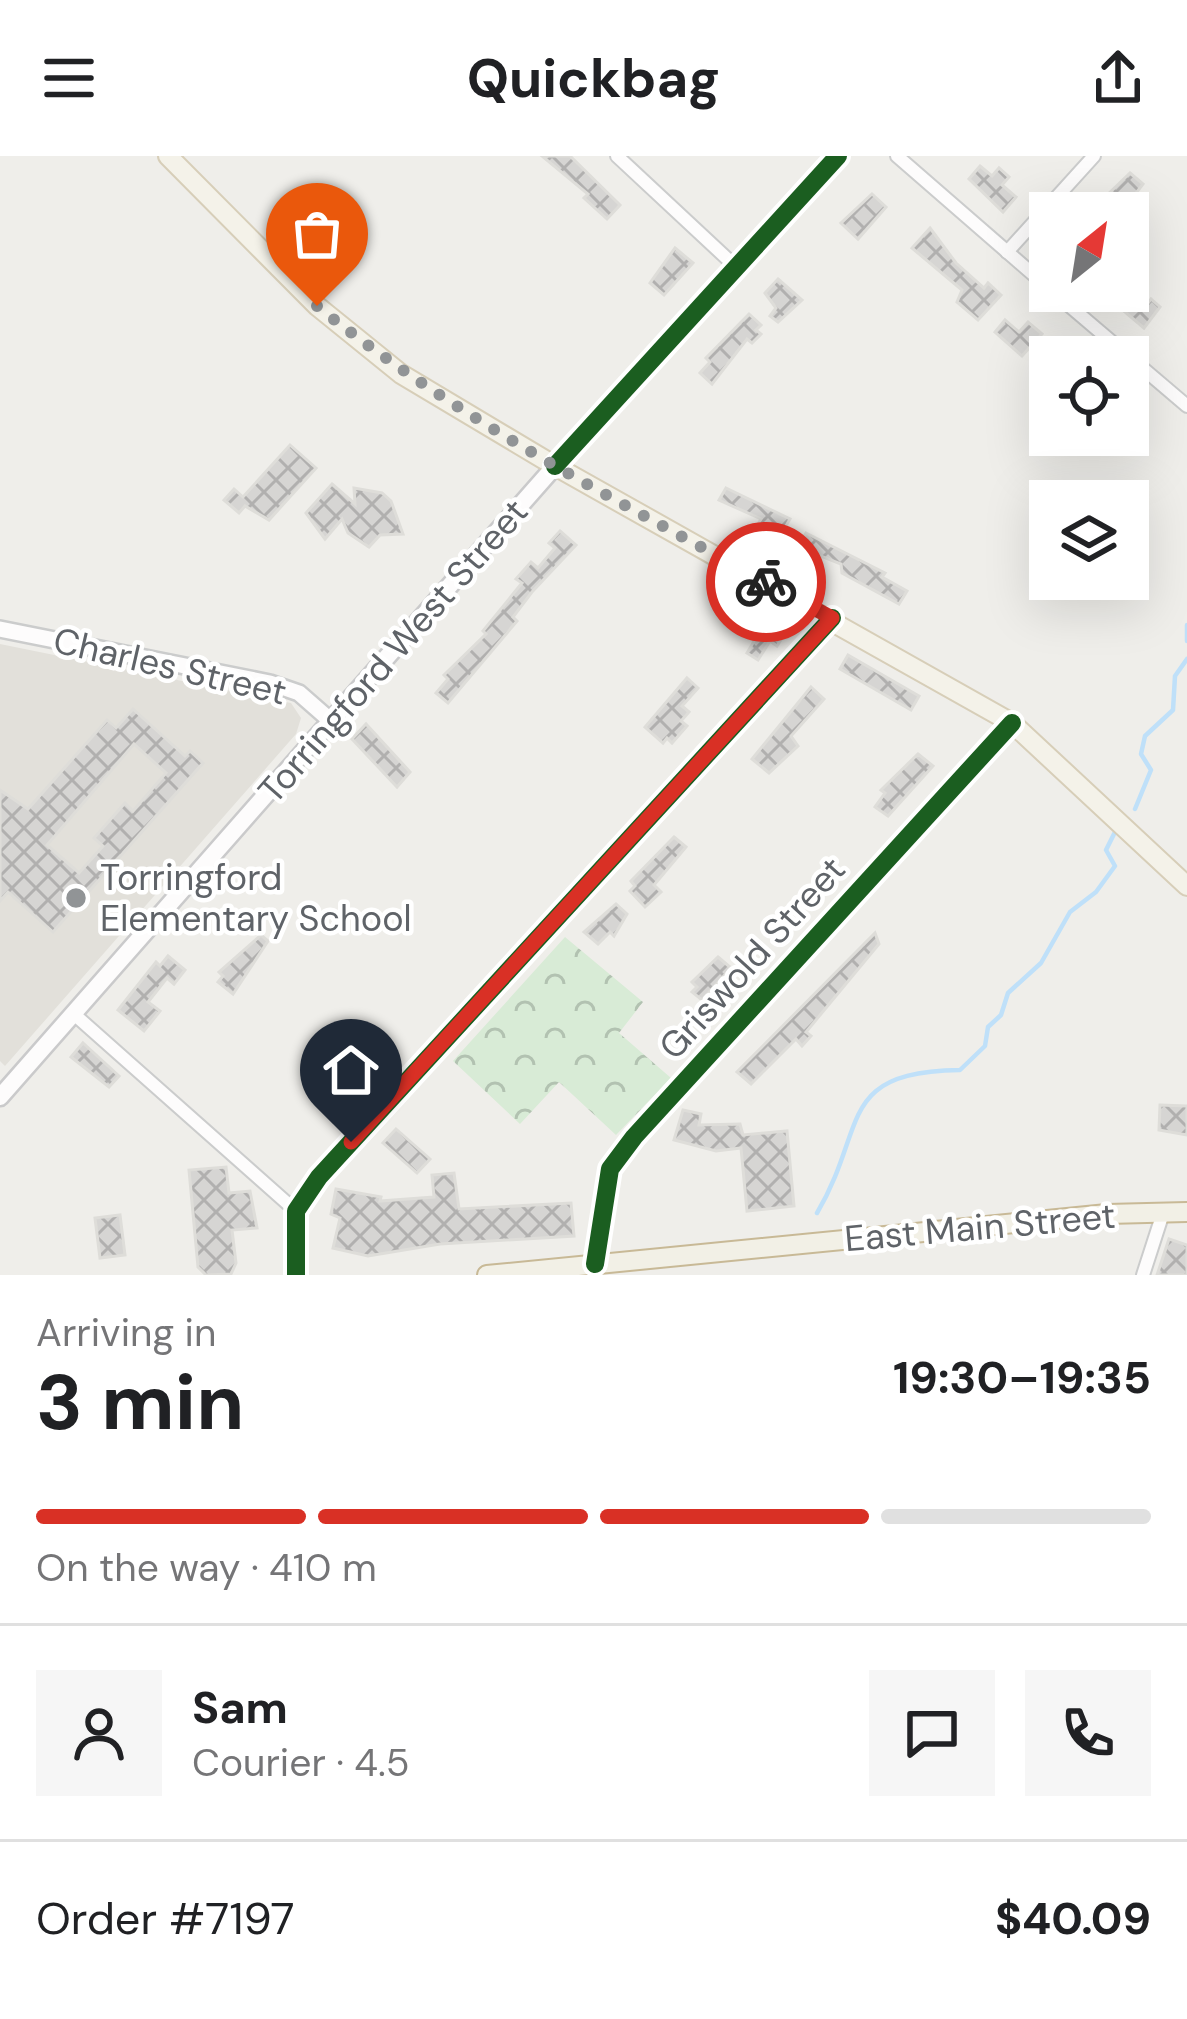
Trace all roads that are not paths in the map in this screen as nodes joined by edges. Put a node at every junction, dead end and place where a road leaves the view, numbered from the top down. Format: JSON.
{"nodes":[{"id":1,"x":168,"y":156,"type":"edge"},
{"id":2,"x":617,"y":156,"type":"edge"},
{"id":3,"x":838,"y":156,"type":"edge"},
{"id":4,"x":897,"y":156,"type":"edge"},
{"id":5,"x":1094,"y":156,"type":"edge"},
{"id":6,"x":1007,"y":252,"type":"junction"},
{"id":7,"x":735,"y":266,"type":"junction"},
{"id":8,"x":1029,"y":271,"type":"edge"},
{"id":9,"x":1077,"y":312,"type":"edge"},
{"id":10,"x":1187,"y":406,"type":"edge"},
{"id":11,"x":555,"y":466,"type":"junction"},
{"id":12,"x":832,"y":618,"type":"junction"},
{"id":13,"x":0,"y":628,"type":"edge"},
{"id":14,"x":332,"y":721,"type":"junction"},
{"id":15,"x":1012,"y":723,"type":"junction"},
{"id":16,"x":1187,"y":886,"type":"edge"},
{"id":17,"x":75,"y":1016,"type":"junction"},
{"id":18,"x":0,"y":1097,"type":"edge"},
{"id":19,"x":296,"y":1211,"type":"junction"},
{"id":20,"x":1187,"y":1212,"type":"edge"},
{"id":21,"x":1163,"y":1213,"type":"junction"},
{"id":22,"x":595,"y":1264,"type":"junction"},
{"id":23,"x":296,"y":1275,"type":"edge"},
{"id":24,"x":487,"y":1275,"type":"edge"},
{"id":25,"x":1143,"y":1275,"type":"edge"}],
"edges":[{"from":1,"to":11,"type":"main road"},
{"from":2,"to":7,"type":"street"},
{"from":3,"to":7,"type":"street","name":"Torringford West Street"},
{"from":4,"to":6,"type":"street"},
{"from":5,"to":6,"type":"street"},
{"from":6,"to":8,"type":"street"},
{"from":7,"to":11,"type":"street","name":"Torringford West Street"},
{"from":9,"to":10,"type":"street"},
{"from":11,"to":12,"type":"main road"},
{"from":11,"to":14,"type":"main road","name":"Torringford West Street"},
{"from":12,"to":15,"type":"main road"},
{"from":12,"to":19,"type":"street"},
{"from":13,"to":14,"type":"street","name":"Charles Street"},
{"from":14,"to":17,"type":"main road","name":"Torringford West Street"},
{"from":15,"to":16,"type":"main road"},
{"from":15,"to":22,"type":"street","name":"Griswold Street"},
{"from":17,"to":18,"type":"main road","name":"Torringford West Street"},
{"from":17,"to":19,"type":"street"},
{"from":19,"to":23,"type":"street"},
{"from":20,"to":21,"type":"highway","name":"East Main Street"},
{"from":21,"to":22,"type":"highway","name":"East Main Street"},
{"from":21,"to":25,"type":"street"},
{"from":22,"to":24,"type":"highway","name":"East Main Street"}]}
